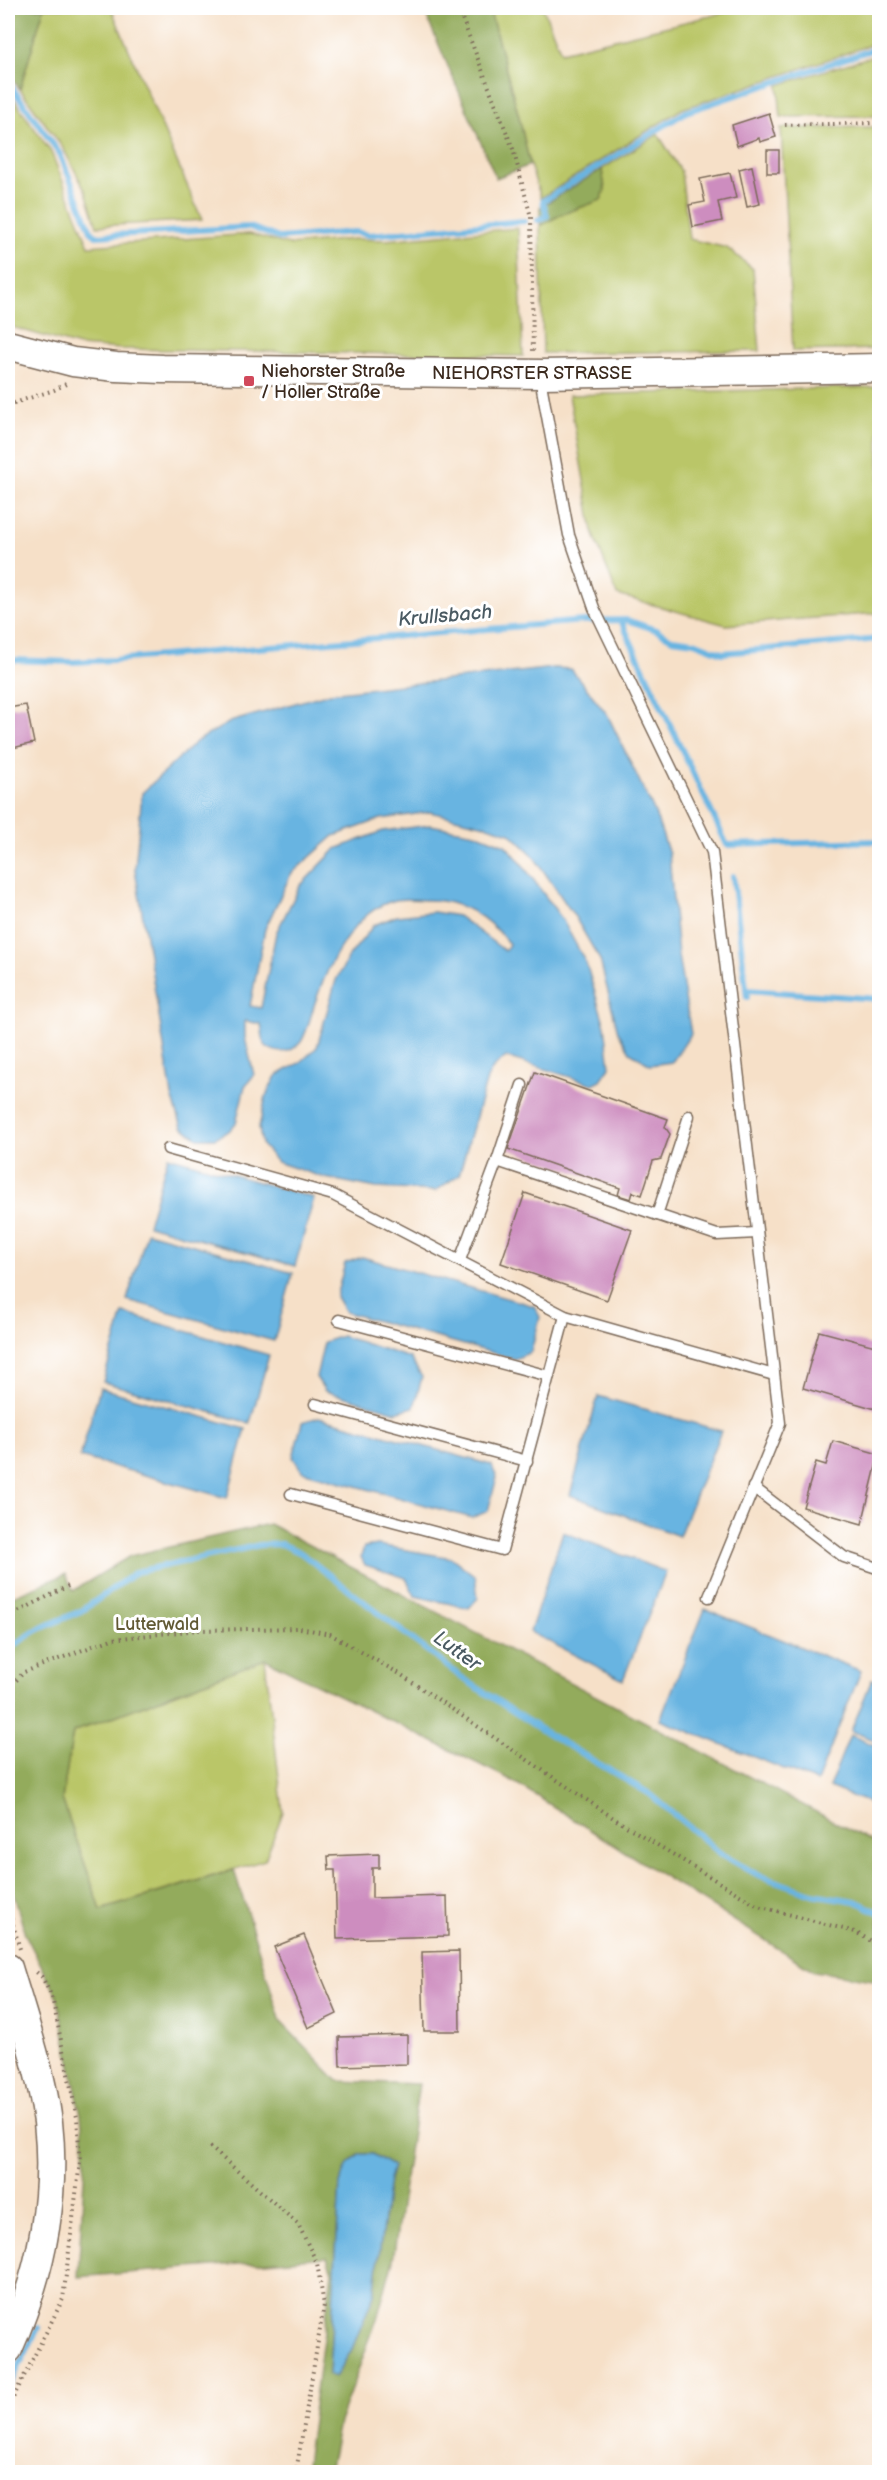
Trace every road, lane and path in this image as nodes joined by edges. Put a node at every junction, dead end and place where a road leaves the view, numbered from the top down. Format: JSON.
{"nodes":[{"id":1,"x":458,"y":8,"type":"edge"},
{"id":2,"x":879,"y":123,"type":"edge"},
{"id":3,"x":785,"y":125,"type":"dead end"},
{"id":4,"x":8,"y":345,"type":"edge"},
{"id":5,"x":73,"y":362,"type":"junction"},
{"id":6,"x":879,"y":368,"type":"edge"},
{"id":7,"x":537,"y":374,"type":"junction"},
{"id":8,"x":8,"y":405,"type":"edge"},
{"id":9,"x":522,"y":1085,"type":"dead end"},
{"id":10,"x":690,"y":1116,"type":"dead end"},
{"id":11,"x":168,"y":1149,"type":"dead end"},
{"id":12,"x":497,"y":1161,"type":"junction"},
{"id":13,"x":657,"y":1215,"type":"junction"},
{"id":14,"x":757,"y":1233,"type":"junction"},
{"id":15,"x":460,"y":1260,"type":"junction"},
{"id":16,"x":565,"y":1316,"type":"junction"},
{"id":17,"x":339,"y":1320,"type":"dead end"},
{"id":18,"x":774,"y":1375,"type":"junction"},
{"id":19,"x":549,"y":1376,"type":"junction"},
{"id":20,"x":315,"y":1404,"type":"dead end"},
{"id":21,"x":527,"y":1461,"type":"junction"},
{"id":22,"x":753,"y":1487,"type":"junction"},
{"id":23,"x":291,"y":1494,"type":"dead end"},
{"id":24,"x":879,"y":1569,"type":"edge"},
{"id":25,"x":70,"y":1585,"type":"dead end"},
{"id":26,"x":709,"y":1597,"type":"dead end"},
{"id":27,"x":8,"y":1617,"type":"edge"},
{"id":28,"x":8,"y":1689,"type":"edge"},
{"id":29,"x":879,"y":1946,"type":"edge"},
{"id":30,"x":8,"y":1968,"type":"edge"},
{"id":31,"x":210,"y":2147,"type":"dead end"},
{"id":32,"x":8,"y":2349,"type":"edge"},
{"id":33,"x":296,"y":2472,"type":"edge"}],
"edges":[{"from":1,"to":7,"type":"path"},
{"from":2,"to":3,"type":"path"},
{"from":4,"to":5,"type":"street","name":"NIEHORSTER STRASSE"},
{"from":5,"to":7,"type":"street","name":"NIEHORSTER STRASSE"},
{"from":5,"to":8,"type":"path"},
{"from":6,"to":7,"type":"street","name":"NIEHORSTER STRASSE"},
{"from":7,"to":14,"type":"lane"},
{"from":9,"to":12,"type":"lane"},
{"from":10,"to":13,"type":"lane"},
{"from":11,"to":15,"type":"lane"},
{"from":12,"to":13,"type":"lane"},
{"from":12,"to":15,"type":"lane"},
{"from":13,"to":14,"type":"lane"},
{"from":14,"to":18,"type":"lane"},
{"from":15,"to":16,"type":"lane"},
{"from":16,"to":18,"type":"lane"},
{"from":16,"to":19,"type":"lane"},
{"from":17,"to":19,"type":"lane"},
{"from":18,"to":22,"type":"lane"},
{"from":19,"to":21,"type":"lane"},
{"from":20,"to":21,"type":"lane"},
{"from":21,"to":23,"type":"lane"},
{"from":22,"to":24,"type":"lane"},
{"from":22,"to":26,"type":"lane"},
{"from":25,"to":27,"type":"path"},
{"from":28,"to":29,"type":"path"},
{"from":30,"to":32,"type":"street"},
{"from":31,"to":33,"type":"path"}]}
